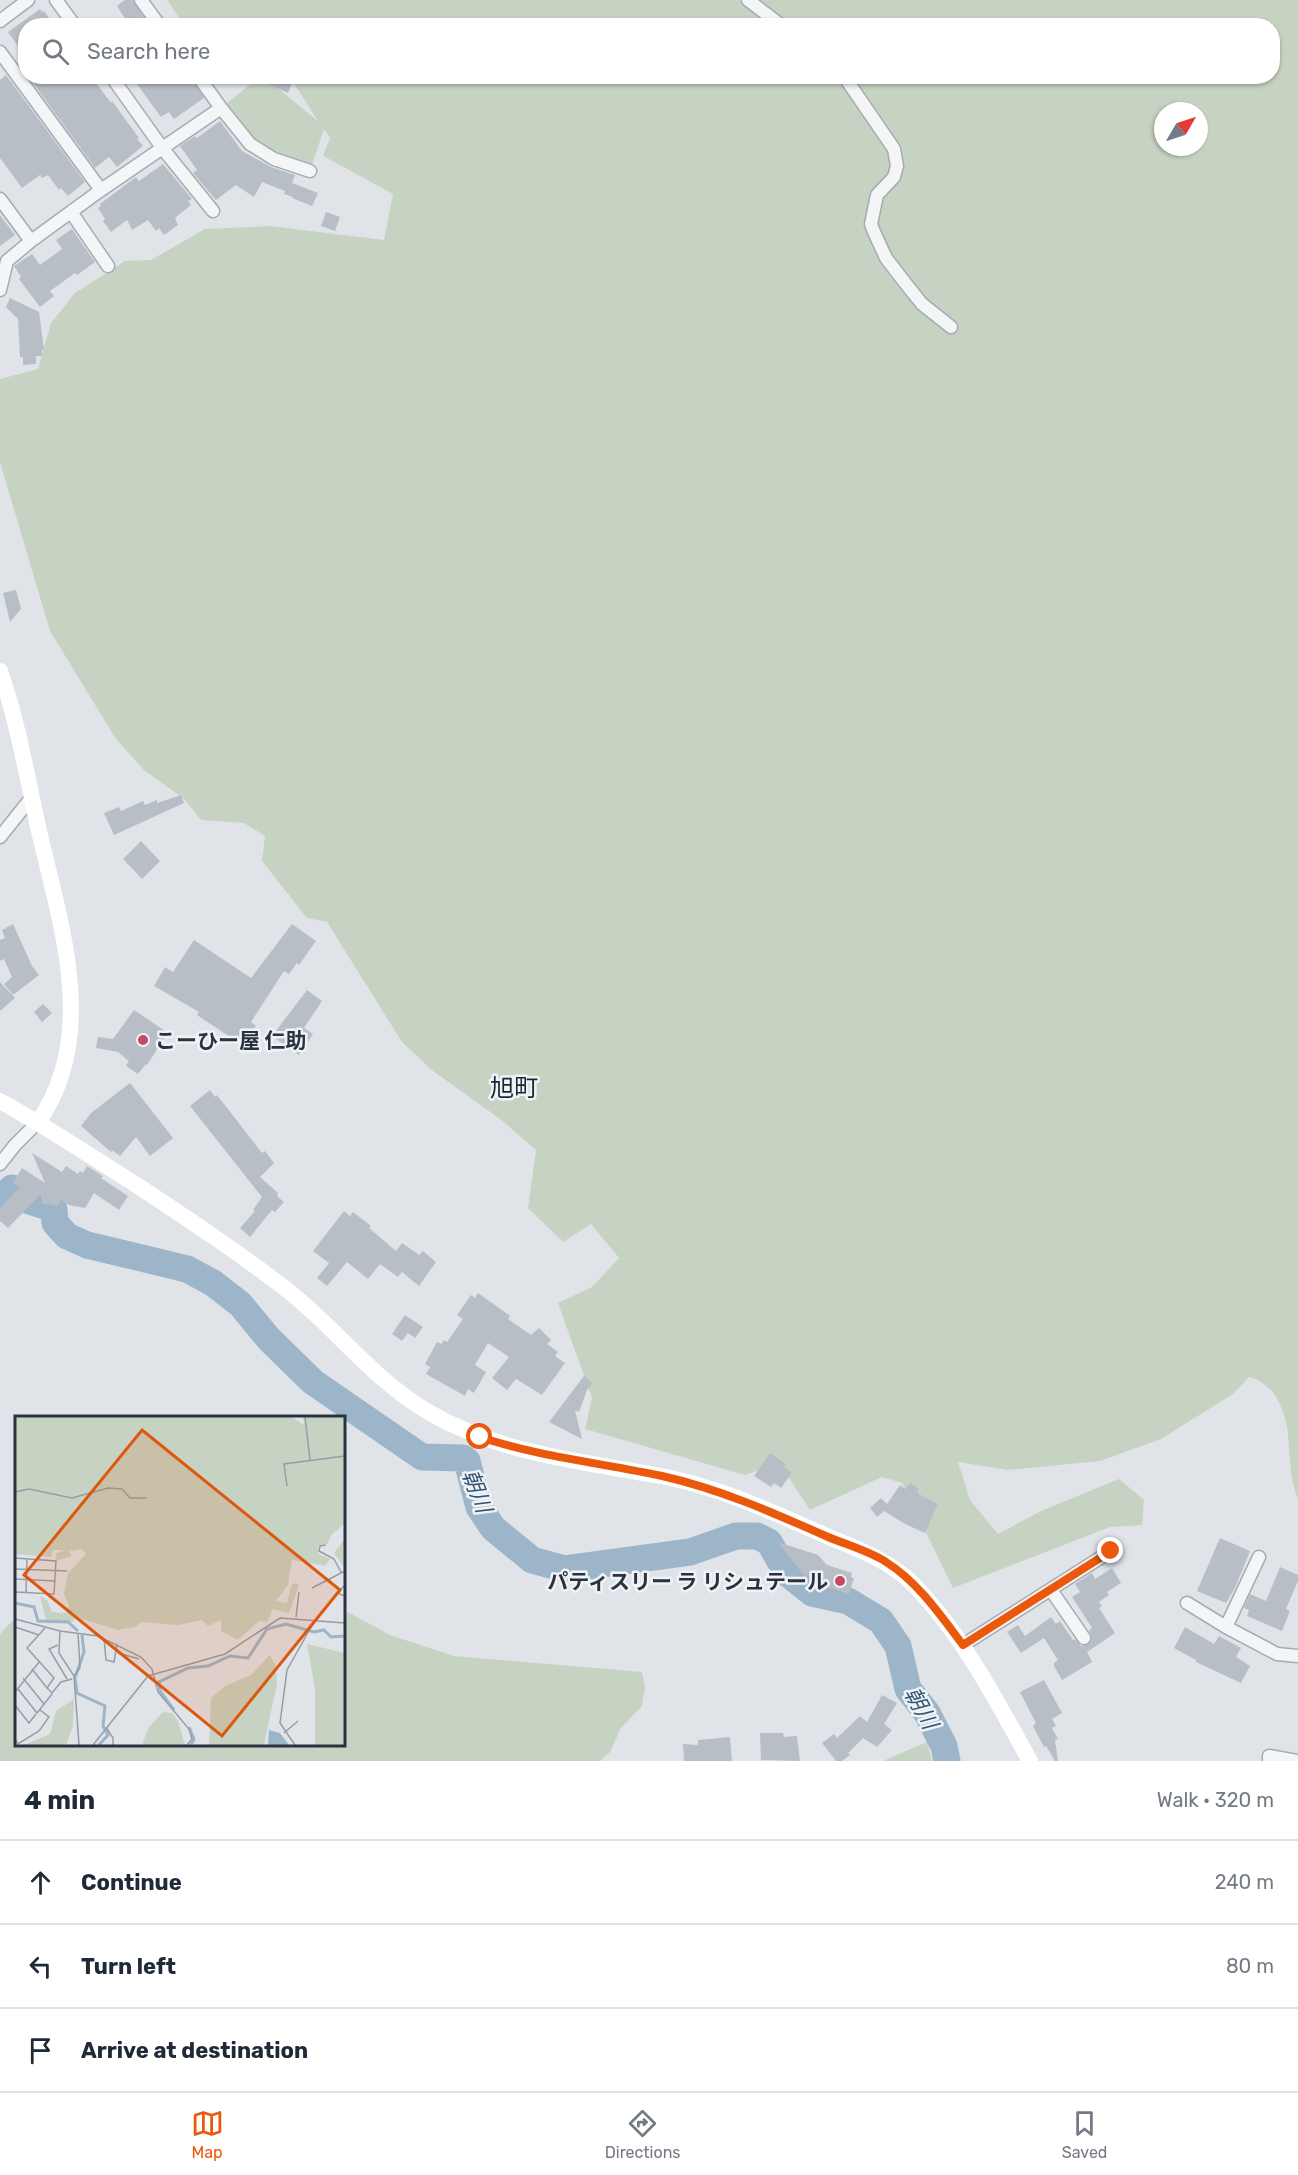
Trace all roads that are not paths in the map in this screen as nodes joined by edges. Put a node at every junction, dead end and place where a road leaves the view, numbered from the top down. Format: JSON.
{"nodes":[{"id":1,"x":28,"y":0,"type":"edge"},
{"id":2,"x":56,"y":0,"type":"edge"},
{"id":3,"x":141,"y":0,"type":"edge"},
{"id":4,"x":748,"y":0,"type":"edge"},
{"id":5,"x":69,"y":18,"type":"edge"},
{"id":6,"x":154,"y":18,"type":"edge"},
{"id":7,"x":772,"y":18,"type":"edge"},
{"id":8,"x":0,"y":21,"type":"edge"},
{"id":9,"x":0,"y":52,"type":"edge"},
{"id":10,"x":18,"y":76,"type":"edge"},
{"id":11,"x":24,"y":84,"type":"edge"},
{"id":12,"x":117,"y":84,"type":"edge"},
{"id":13,"x":204,"y":84,"type":"edge"},
{"id":14,"x":849,"y":84,"type":"edge"},
{"id":15,"x":221,"y":108,"type":"junction"},
{"id":16,"x":163,"y":148,"type":"junction"},
{"id":17,"x":310,"y":171,"type":"dead end"},
{"id":18,"x":102,"y":190,"type":"junction"},
{"id":19,"x":0,"y":200,"type":"edge"},
{"id":20,"x":213,"y":211,"type":"dead end"},
{"id":21,"x":71,"y":213,"type":"junction"},
{"id":22,"x":31,"y":242,"type":"junction"},
{"id":23,"x":108,"y":266,"type":"dead end"},
{"id":24,"x":0,"y":290,"type":"edge"},
{"id":25,"x":951,"y":327,"type":"dead end"},
{"id":26,"x":0,"y":671,"type":"edge"},
{"id":27,"x":5,"y":702,"type":"edge"},
{"id":28,"x":32,"y":797,"type":"junction"},
{"id":29,"x":0,"y":837,"type":"edge"},
{"id":30,"x":0,"y":1101,"type":"edge"},
{"id":31,"x":38,"y":1122,"type":"junction"},
{"id":32,"x":0,"y":1164,"type":"edge"},
{"id":33,"x":1111,"y":1551,"type":"dead end"},
{"id":34,"x":1259,"y":1557,"type":"dead end"},
{"id":35,"x":1052,"y":1590,"type":"junction"},
{"id":36,"x":1187,"y":1603,"type":"dead end"},
{"id":37,"x":1226,"y":1627,"type":"junction"},
{"id":38,"x":1084,"y":1638,"type":"dead end"},
{"id":39,"x":963,"y":1645,"type":"junction"},
{"id":40,"x":1298,"y":1656,"type":"edge"},
{"id":41,"x":1027,"y":1760,"type":"edge"},
{"id":42,"x":1269,"y":1761,"type":"edge"},
{"id":43,"x":1298,"y":1761,"type":"edge"}],
"edges":[{"from":1,"to":8,"type":"street"},
{"from":2,"to":5,"type":"street"},
{"from":3,"to":6,"type":"street"},
{"from":4,"to":7,"type":"street"},
{"from":9,"to":10,"type":"street"},
{"from":11,"to":18,"type":"street"},
{"from":12,"to":16,"type":"street"},
{"from":13,"to":15,"type":"street"},
{"from":14,"to":25,"type":"street"},
{"from":15,"to":16,"type":"street"},
{"from":15,"to":17,"type":"street"},
{"from":16,"to":18,"type":"street"},
{"from":16,"to":20,"type":"street"},
{"from":18,"to":21,"type":"street"},
{"from":19,"to":22,"type":"street"},
{"from":21,"to":22,"type":"street"},
{"from":21,"to":23,"type":"street"},
{"from":22,"to":24,"type":"street"},
{"from":26,"to":27,"type":"street"},
{"from":27,"to":28,"type":"street"},
{"from":28,"to":29,"type":"street"},
{"from":28,"to":31,"type":"street"},
{"from":30,"to":31,"type":"street"},
{"from":31,"to":32,"type":"street"},
{"from":31,"to":39,"type":"street"},
{"from":33,"to":35,"type":"street"},
{"from":34,"to":37,"type":"street"},
{"from":35,"to":38,"type":"street"},
{"from":35,"to":39,"type":"street"},
{"from":36,"to":37,"type":"street"},
{"from":37,"to":40,"type":"street"},
{"from":39,"to":41,"type":"street"},
{"from":42,"to":43,"type":"street"}]}
